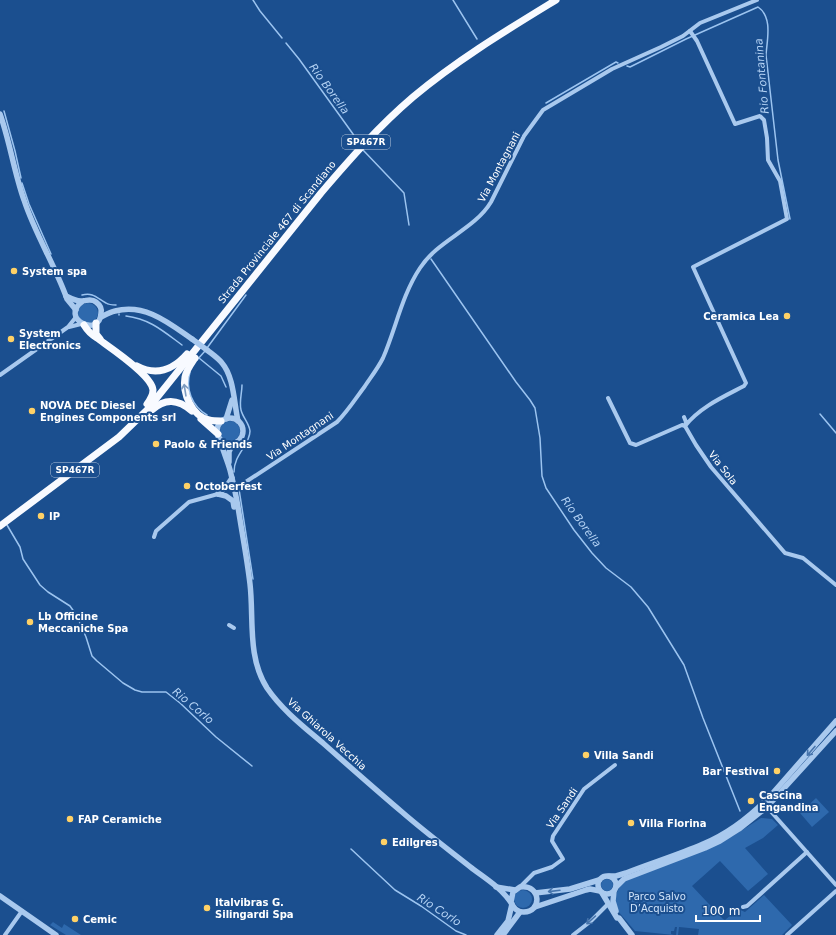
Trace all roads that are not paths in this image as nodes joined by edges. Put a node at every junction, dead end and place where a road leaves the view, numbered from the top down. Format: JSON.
{"nodes":[{"id":1,"x":556,"y":0,"type":"edge"},
{"id":2,"x":757,"y":0,"type":"edge"},
{"id":3,"x":692,"y":34,"type":"junction"},
{"id":4,"x":0,"y":114,"type":"edge"},
{"id":5,"x":66,"y":295,"type":"junction"},
{"id":6,"x":82,"y":301,"type":"junction"},
{"id":7,"x":231,"y":305,"type":"junction"},
{"id":8,"x":100,"y":306,"type":"junction"},
{"id":9,"x":76,"y":310,"type":"junction"},
{"id":10,"x":115,"y":311,"type":"junction"},
{"id":11,"x":76,"y":317,"type":"junction"},
{"id":12,"x":98,"y":320,"type":"junction"},
{"id":13,"x":82,"y":324,"type":"junction"},
{"id":14,"x":68,"y":327,"type":"junction"},
{"id":15,"x":101,"y":341,"type":"junction"},
{"id":16,"x":128,"y":361,"type":"junction"},
{"id":17,"x":0,"y":375,"type":"edge"},
{"id":18,"x":233,"y":395,"type":"junction"},
{"id":19,"x":608,"y":398,"type":"dead end"},
{"id":20,"x":684,"y":417,"type":"dead end"},
{"id":21,"x":224,"y":420,"type":"junction"},
{"id":22,"x":238,"y":421,"type":"junction"},
{"id":23,"x":685,"y":426,"type":"junction"},
{"id":24,"x":219,"y":436,"type":"junction"},
{"id":25,"x":109,"y":442,"type":"junction"},
{"id":26,"x":233,"y":443,"type":"junction"},
{"id":27,"x":229,"y":468,"type":"junction"},
{"id":28,"x":232,"y":478,"type":"junction"},
{"id":29,"x":226,"y":487,"type":"junction"},
{"id":30,"x":235,"y":489,"type":"junction"},
{"id":31,"x":218,"y":494,"type":"junction"},
{"id":32,"x":226,"y":496,"type":"junction"},
{"id":33,"x":239,"y":512,"type":"junction"},
{"id":34,"x":0,"y":520,"type":"edge"},
{"id":35,"x":0,"y":526,"type":"edge"},
{"id":36,"x":154,"y":537,"type":"dead end"},
{"id":37,"x":836,"y":585,"type":"edge"},
{"id":38,"x":229,"y":626,"type":"dead end"},
{"id":39,"x":234,"y":628,"type":"dead end"},
{"id":40,"x":836,"y":721,"type":"edge"},
{"id":41,"x":836,"y":731,"type":"edge"},
{"id":42,"x":615,"y":765,"type":"dead end"},
{"id":43,"x":765,"y":805,"type":"junction"},
{"id":44,"x":807,"y":852,"type":"junction"},
{"id":45,"x":531,"y":876,"type":"junction"},
{"id":46,"x":609,"y":876,"type":"junction"},
{"id":47,"x":599,"y":880,"type":"junction"},
{"id":48,"x":836,"y":885,"type":"edge"},
{"id":49,"x":496,"y":887,"type":"junction"},
{"id":50,"x":529,"y":888,"type":"junction"},
{"id":51,"x":518,"y":889,"type":"junction"},
{"id":52,"x":615,"y":889,"type":"junction"},
{"id":53,"x":836,"y":891,"type":"edge"},
{"id":54,"x":601,"y":892,"type":"junction"},
{"id":55,"x":535,"y":893,"type":"junction"},
{"id":56,"x":0,"y":896,"type":"edge"},
{"id":57,"x":512,"y":903,"type":"junction"},
{"id":58,"x":608,"y":904,"type":"junction"},
{"id":59,"x":535,"y":907,"type":"junction"},
{"id":60,"x":743,"y":907,"type":"dead end"},
{"id":61,"x":22,"y":911,"type":"junction"},
{"id":62,"x":520,"y":912,"type":"junction"},
{"id":63,"x":619,"y":918,"type":"junction"},
{"id":64,"x":5,"y":935,"type":"edge"},
{"id":65,"x":56,"y":935,"type":"edge"},
{"id":66,"x":497,"y":935,"type":"edge"},
{"id":67,"x":503,"y":935,"type":"edge"},
{"id":68,"x":573,"y":935,"type":"edge"},
{"id":69,"x":632,"y":935,"type":"edge"},
{"id":70,"x":787,"y":935,"type":"edge"}],
"edges":[{"from":1,"to":7,"type":"highway","name":"Strada Provinciale 467 di Scandiano","number":"SP467R"},
{"from":2,"to":3,"type":"street","name":"Via Montagnani"},
{"from":3,"to":23,"type":"street"},
{"from":3,"to":30,"type":"street","name":"Via Montagnani"},
{"from":4,"to":5,"type":"street"},
{"from":5,"to":6,"type":"street","name":"Via Ghiarola Vecchia"},
{"from":5,"to":9,"type":"street"},
{"from":6,"to":8,"type":"street","name":"Via Ghiarola Vecchia"},
{"from":6,"to":9,"type":"street"},
{"from":7,"to":16,"type":"highway"},
{"from":21,"to":7,"type":"highway","one_way":true},
{"from":7,"to":25,"type":"highway","name":"Strada Provinciale 467 di Scandiano","number":"SP467R"},
{"from":8,"to":10,"type":"street","name":"Via Ghiarola Vecchia"},
{"from":8,"to":12,"type":"street"},
{"from":9,"to":11,"type":"street"},
{"from":10,"to":12,"type":"street","name":"Via Ghiarola Vecchia"},
{"from":10,"to":18,"type":"street","name":"Via Ghiarola Vecchia","bridge":true},
{"from":11,"to":13,"type":"street"},
{"from":11,"to":14,"type":"street"},
{"from":12,"to":13,"type":"street","name":"Via Ghiarola Vecchia"},
{"from":12,"to":15,"type":"highway"},
{"from":13,"to":14,"type":"street"},
{"from":13,"to":15,"type":"highway"},
{"from":14,"to":17,"type":"street"},
{"from":15,"to":16,"type":"highway"},
{"from":16,"to":25,"type":"highway"},
{"from":18,"to":21,"type":"street","name":"Via Ghiarola Vecchia"},
{"from":18,"to":22,"type":"street","name":"Via Ghiarola Vecchia"},
{"from":19,"to":23,"type":"street"},
{"from":20,"to":23,"type":"street"},
{"from":21,"to":22,"type":"street"},
{"from":21,"to":24,"type":"street","name":"Via Ghiarola Vecchia"},
{"from":22,"to":26,"type":"street","name":"Via Ghiarola Vecchia"},
{"from":23,"to":37,"type":"street","name":"Via Sola"},
{"from":24,"to":25,"type":"highway"},
{"from":24,"to":26,"type":"street"},
{"from":24,"to":27,"type":"street","name":"Via Ghiarola Vecchia"},
{"from":25,"to":34,"type":"highway","name":"Strada Provinciale 467 di Scandiano","number":"SP467R"},
{"from":25,"to":35,"type":"highway","name":"Strada Provinciale 467 di Scandiano","number":"SP467R"},
{"from":26,"to":27,"type":"street","name":"Via Ghiarola Vecchia"},
{"from":27,"to":28,"type":"street","name":"Via Ghiarola Vecchia"},
{"from":28,"to":29,"type":"street"},
{"from":28,"to":30,"type":"street","name":"Via Ghiarola Vecchia"},
{"from":29,"to":30,"type":"street"},
{"from":29,"to":31,"type":"street"},
{"from":30,"to":32,"type":"street"},
{"from":30,"to":33,"type":"street","name":"Via Ghiarola Vecchia"},
{"from":31,"to":32,"type":"street"},
{"from":31,"to":36,"type":"street"},
{"from":32,"to":33,"type":"street"},
{"from":33,"to":49,"type":"street","name":"Via Ghiarola Vecchia"},
{"from":38,"to":39,"type":"street"},
{"from":40,"to":43,"type":"street","one_way":true},
{"from":41,"to":43,"type":"street"},
{"from":42,"to":45,"type":"street","name":"Via Sandi"},
{"from":43,"to":44,"type":"street"},
{"from":43,"to":46,"type":"street"},
{"from":43,"to":52,"type":"street"},
{"from":44,"to":48,"type":"street"},
{"from":44,"to":60,"type":"street"},
{"from":45,"to":50,"type":"street"},
{"from":45,"to":51,"type":"street","name":"Via Sandi"},
{"from":46,"to":47,"type":"street"},
{"from":46,"to":52,"type":"street"},
{"from":47,"to":54,"type":"street"},
{"from":47,"to":55,"type":"street","one_way":true},
{"from":49,"to":51,"type":"street","name":"Via Ghiarola Vecchia"},
{"from":49,"to":57,"type":"street","name":"Via Ghiarola Vecchia"},
{"from":50,"to":51,"type":"street"},
{"from":50,"to":55,"type":"street"},
{"from":51,"to":57,"type":"street"},
{"from":52,"to":54,"type":"street"},
{"from":52,"to":63,"type":"street"},
{"from":53,"to":70,"type":"street"},
{"from":54,"to":58,"type":"street"},
{"from":54,"to":59,"type":"street"},
{"from":55,"to":59,"type":"street"},
{"from":56,"to":61,"type":"street"},
{"from":57,"to":62,"type":"street"},
{"from":57,"to":66,"type":"street"},
{"from":58,"to":63,"type":"street"},
{"from":58,"to":68,"type":"street","one_way":true},
{"from":59,"to":62,"type":"street"},
{"from":61,"to":64,"type":"street"},
{"from":61,"to":65,"type":"street"},
{"from":62,"to":67,"type":"street"},
{"from":63,"to":69,"type":"street"}]}
